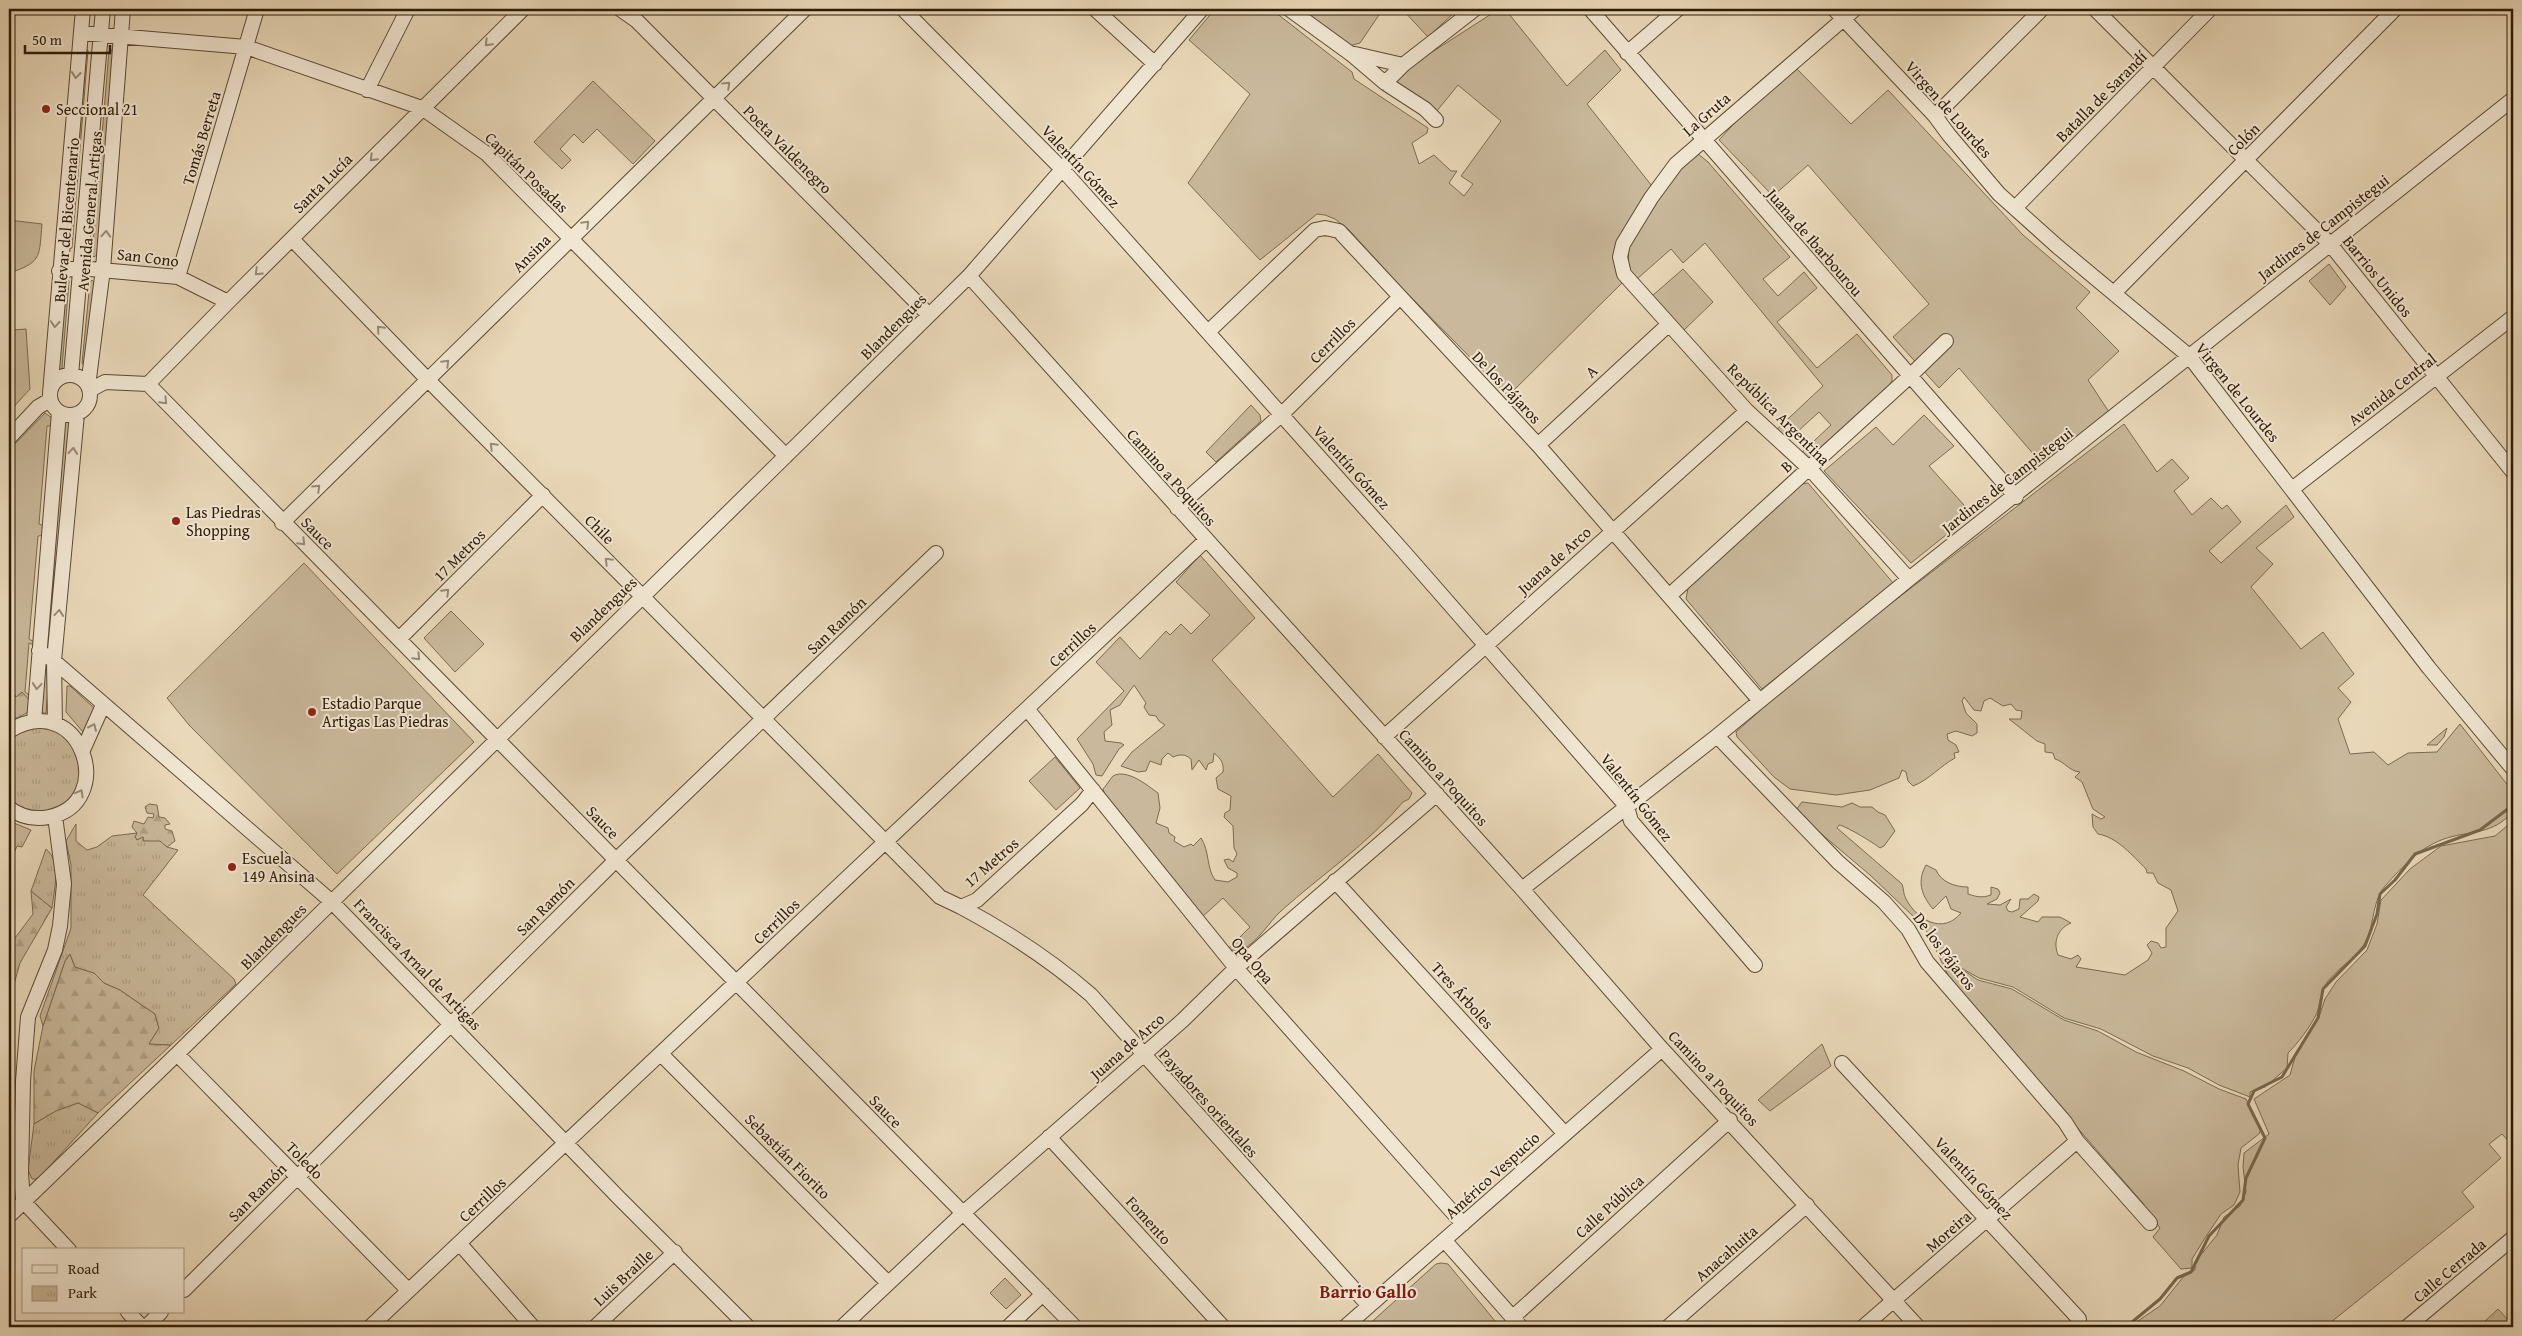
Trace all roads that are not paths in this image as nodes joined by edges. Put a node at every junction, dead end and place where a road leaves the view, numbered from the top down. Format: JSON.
{"nodes":[{"id":1,"x":82,"y":9,"type":"edge"},
{"id":2,"x":103,"y":9,"type":"edge"},
{"id":3,"x":123,"y":9,"type":"edge"},
{"id":4,"x":257,"y":9,"type":"edge"},
{"id":5,"x":408,"y":9,"type":"edge"},
{"id":6,"x":523,"y":9,"type":"edge"},
{"id":7,"x":620,"y":9,"type":"edge"},
{"id":8,"x":805,"y":9,"type":"edge"},
{"id":9,"x":903,"y":9,"type":"edge"},
{"id":10,"x":1095,"y":9,"type":"edge"},
{"id":11,"x":1202,"y":9,"type":"edge"},
{"id":12,"x":1289,"y":9,"type":"edge"},
{"id":13,"x":1475,"y":9,"type":"edge"},
{"id":14,"x":1590,"y":9,"type":"edge"},
{"id":15,"x":1678,"y":9,"type":"edge"},
{"id":16,"x":1834,"y":9,"type":"edge"},
{"id":17,"x":1855,"y":9,"type":"edge"},
{"id":18,"x":2042,"y":9,"type":"edge"},
{"id":19,"x":2095,"y":9,"type":"edge"},
{"id":20,"x":2210,"y":9,"type":"edge"},
{"id":21,"x":2395,"y":9,"type":"edge"},
{"id":22,"x":1844,"y":20,"type":"junction"},
{"id":23,"x":80,"y":33,"type":"junction"},
{"id":24,"x":100,"y":35,"type":"junction"},
{"id":25,"x":121,"y":36,"type":"junction"},
{"id":26,"x":246,"y":47,"type":"junction"},
{"id":27,"x":1627,"y":52,"type":"junction"},
{"id":28,"x":1351,"y":54,"type":"junction"},
{"id":29,"x":1155,"y":64,"type":"junction"},
{"id":30,"x":1403,"y":65,"type":"junction"},
{"id":31,"x":2154,"y":67,"type":"junction"},
{"id":32,"x":1384,"y":83,"type":"junction"},
{"id":33,"x":368,"y":90,"type":"junction"},
{"id":34,"x":713,"y":99,"type":"junction"},
{"id":35,"x":2513,"y":99,"type":"edge"},
{"id":36,"x":422,"y":108,"type":"junction"},
{"id":37,"x":1935,"y":116,"type":"junction"},
{"id":38,"x":1436,"y":120,"type":"dead end"},
{"id":39,"x":1703,"y":140,"type":"junction"},
{"id":40,"x":2247,"y":161,"type":"junction"},
{"id":41,"x":1063,"y":170,"type":"junction"},
{"id":42,"x":2016,"y":207,"type":"junction"},
{"id":43,"x":571,"y":238,"type":"junction"},
{"id":44,"x":292,"y":239,"type":"junction"},
{"id":45,"x":2330,"y":244,"type":"junction"},
{"id":46,"x":80,"y":268,"type":"junction"},
{"id":47,"x":103,"y":269,"type":"junction"},
{"id":48,"x":59,"y":271,"type":"junction"},
{"id":49,"x":1624,"y":274,"type":"joint"},
{"id":50,"x":969,"y":276,"type":"junction"},
{"id":51,"x":178,"y":277,"type":"junction"},
{"id":52,"x":2115,"y":292,"type":"junction"},
{"id":53,"x":1400,"y":297,"type":"junction"},
{"id":54,"x":228,"y":302,"type":"junction"},
{"id":55,"x":929,"y":315,"type":"junction"},
{"id":56,"x":2513,"y":317,"type":"edge"},
{"id":57,"x":1669,"y":324,"type":"junction"},
{"id":58,"x":1208,"y":332,"type":"junction"},
{"id":59,"x":1946,"y":340,"type":"dead end"},
{"id":60,"x":2189,"y":356,"type":"junction"},
{"id":61,"x":71,"y":375,"type":"junction"},
{"id":62,"x":1910,"y":376,"type":"junction"},
{"id":63,"x":2437,"y":376,"type":"junction"},
{"id":64,"x":428,"y":380,"type":"junction"},
{"id":65,"x":148,"y":384,"type":"junction"},
{"id":66,"x":89,"y":388,"type":"junction"},
{"id":67,"x":50,"y":396,"type":"junction"},
{"id":68,"x":1747,"y":411,"type":"junction"},
{"id":69,"x":59,"y":412,"type":"junction"},
{"id":70,"x":77,"y":414,"type":"junction"},
{"id":71,"x":1282,"y":414,"type":"junction"},
{"id":72,"x":9,"y":438,"type":"edge"},
{"id":73,"x":1538,"y":445,"type":"junction"},
{"id":74,"x":786,"y":456,"type":"junction"},
{"id":75,"x":1810,"y":469,"type":"junction"},
{"id":76,"x":2513,"y":472,"type":"edge"},
{"id":77,"x":2292,"y":488,"type":"junction"},
{"id":78,"x":543,"y":496,"type":"junction"},
{"id":79,"x":2016,"y":496,"type":"junction"},
{"id":80,"x":1177,"y":508,"type":"junction"},
{"id":81,"x":282,"y":522,"type":"junction"},
{"id":82,"x":1613,"y":531,"type":"junction"},
{"id":83,"x":1206,"y":540,"type":"junction"},
{"id":84,"x":936,"y":553,"type":"dead end"},
{"id":85,"x":1909,"y":579,"type":"junction"},
{"id":86,"x":1670,"y":595,"type":"junction"},
{"id":87,"x":642,"y":596,"type":"junction"},
{"id":88,"x":400,"y":639,"type":"junction"},
{"id":89,"x":1486,"y":644,"type":"junction"},
{"id":90,"x":40,"y":651,"type":"junction"},
{"id":91,"x":54,"y":661,"type":"junction"},
{"id":92,"x":1760,"y":701,"type":"junction"},
{"id":93,"x":102,"y":705,"type":"junction"},
{"id":94,"x":1028,"y":710,"type":"junction"},
{"id":95,"x":763,"y":719,"type":"junction"},
{"id":96,"x":34,"y":721,"type":"junction"},
{"id":97,"x":55,"y":724,"type":"junction"},
{"id":98,"x":9,"y":731,"type":"edge"},
{"id":99,"x":1717,"y":736,"type":"junction"},
{"id":100,"x":1384,"y":737,"type":"junction"},
{"id":101,"x":496,"y":739,"type":"junction"},
{"id":102,"x":83,"y":750,"type":"junction"},
{"id":103,"x":2513,"y":768,"type":"edge"},
{"id":104,"x":1093,"y":790,"type":"junction"},
{"id":105,"x":1437,"y":794,"type":"junction"},
{"id":106,"x":1627,"y":807,"type":"junction"},
{"id":107,"x":9,"y":808,"type":"edge"},
{"id":108,"x":55,"y":816,"type":"junction"},
{"id":109,"x":884,"y":842,"type":"junction"},
{"id":110,"x":616,"y":860,"type":"junction"},
{"id":111,"x":1335,"y":881,"type":"junction"},
{"id":112,"x":1522,"y":889,"type":"junction"},
{"id":113,"x":332,"y":902,"type":"junction"},
{"id":114,"x":961,"y":907,"type":"junction"},
{"id":115,"x":1755,"y":965,"type":"dead end"},
{"id":116,"x":1236,"y":968,"type":"junction"},
{"id":117,"x":736,"y":984,"type":"junction"},
{"id":118,"x":451,"y":1023,"type":"junction"},
{"id":119,"x":1662,"y":1048,"type":"junction"},
{"id":120,"x":178,"y":1054,"type":"junction"},
{"id":121,"x":662,"y":1055,"type":"junction"},
{"id":122,"x":1143,"y":1056,"type":"junction"},
{"id":123,"x":1842,"y":1063,"type":"dead end"},
{"id":124,"x":1730,"y":1120,"type":"junction"},
{"id":125,"x":1565,"y":1134,"type":"junction"},
{"id":126,"x":1049,"y":1137,"type":"junction"},
{"id":127,"x":2077,"y":1141,"type":"junction"},
{"id":128,"x":568,"y":1143,"type":"junction"},
{"id":129,"x":297,"y":1177,"type":"junction"},
{"id":130,"x":24,"y":1201,"type":"junction"},
{"id":131,"x":1807,"y":1205,"type":"junction"},
{"id":132,"x":962,"y":1214,"type":"junction"},
{"id":133,"x":9,"y":1216,"type":"edge"},
{"id":134,"x":1988,"y":1219,"type":"junction"},
{"id":135,"x":2150,"y":1223,"type":"dead end"},
{"id":136,"x":1463,"y":1224,"type":"junction"},
{"id":137,"x":2513,"y":1238,"type":"edge"},
{"id":138,"x":1445,"y":1241,"type":"junction"},
{"id":139,"x":460,"y":1244,"type":"junction"},
{"id":140,"x":67,"y":1248,"type":"edge"},
{"id":141,"x":675,"y":1252,"type":"junction"},
{"id":142,"x":888,"y":1283,"type":"junction"},
{"id":143,"x":185,"y":1289,"type":"edge"},
{"id":144,"x":408,"y":1290,"type":"junction"},
{"id":145,"x":1043,"y":1294,"type":"junction"},
{"id":146,"x":1894,"y":1301,"type":"junction"},
{"id":147,"x":1369,"y":1306,"type":"junction"},
{"id":148,"x":130,"y":1314,"type":"edge"},
{"id":149,"x":159,"y":1314,"type":"edge"},
{"id":150,"x":2079,"y":1319,"type":"dead end"},
{"id":151,"x":1516,"y":1323,"type":"edge"},
{"id":152,"x":144,"y":1327,"type":"edge"},
{"id":153,"x":370,"y":1327,"type":"edge"},
{"id":154,"x":533,"y":1327,"type":"edge"},
{"id":155,"x":595,"y":1327,"type":"edge"},
{"id":156,"x":748,"y":1327,"type":"edge"},
{"id":157,"x":842,"y":1327,"type":"edge"},
{"id":158,"x":1008,"y":1327,"type":"edge"},
{"id":159,"x":1075,"y":1327,"type":"edge"},
{"id":160,"x":1223,"y":1327,"type":"edge"},
{"id":161,"x":1345,"y":1327,"type":"edge"},
{"id":162,"x":1668,"y":1327,"type":"edge"},
{"id":163,"x":1863,"y":1327,"type":"edge"},
{"id":164,"x":1918,"y":1327,"type":"edge"},
{"id":165,"x":2407,"y":1327,"type":"edge"}],
"edges":[{"from":1,"to":23,"type":"street","name":"Avenida General Artigas"},
{"from":2,"to":24,"type":"street","name":"Bulevar del Bicentenario"},
{"from":3,"to":25,"type":"street","name":"Avenida General Artigas"},
{"from":4,"to":26,"type":"street","name":"Tomás Berreta"},
{"from":5,"to":33,"type":"street"},
{"from":6,"to":36,"type":"street","name":"Santa Lucía","one_way":true},
{"from":7,"to":34,"type":"street","name":"Poeta Valdenegro"},
{"from":34,"to":8,"type":"street","name":"Ansina","one_way":true},
{"from":9,"to":41,"type":"street","name":"Valentín Gómez"},
{"from":10,"to":29,"type":"street"},
{"from":11,"to":29,"type":"street","name":"Blandengues"},
{"from":12,"to":28,"type":"street"},
{"from":13,"to":30,"type":"street"},
{"from":14,"to":27,"type":"street","name":"Juana de Ibarbourou"},
{"from":15,"to":27,"type":"street"},
{"from":16,"to":22,"type":"street","name":"Virgen de Lourdes"},
{"from":17,"to":22,"type":"street","name":"La Gruta"},
{"from":18,"to":37,"type":"street"},
{"from":19,"to":31,"type":"street","name":"Barrios Unidos"},
{"from":20,"to":31,"type":"street","name":"Batalla de Sarandí"},
{"from":21,"to":40,"type":"street","name":"Colón"},
{"from":22,"to":37,"type":"street","name":"Virgen de Lourdes"},
{"from":22,"to":39,"type":"street","name":"La Gruta"},
{"from":23,"to":24,"type":"street","name":"Capitán Posadas"},
{"from":23,"to":48,"type":"street","name":"Avenida General Artigas","one_way":true},
{"from":24,"to":25,"type":"street","name":"Capitán Posadas"},
{"from":24,"to":46,"type":"street","name":"Bulevar del Bicentenario"},
{"from":25,"to":26,"type":"street","name":"Capitán Posadas"},
{"from":47,"to":25,"type":"street","name":"Avenida General Artigas","one_way":true},
{"from":26,"to":33,"type":"street","name":"Capitán Posadas"},
{"from":26,"to":51,"type":"street","name":"Tomás Berreta"},
{"from":27,"to":39,"type":"street","name":"Juana de Ibarbourou"},
{"from":28,"to":30,"type":"street"},
{"from":28,"to":32,"type":"street"},
{"from":29,"to":41,"type":"street","name":"Blandengues"},
{"from":30,"to":32,"type":"street"},
{"from":31,"to":40,"type":"street","name":"Barrios Unidos"},
{"from":31,"to":42,"type":"street","name":"Batalla de Sarandí"},
{"from":32,"to":38,"type":"street"},
{"from":33,"to":36,"type":"street","name":"Capitán Posadas"},
{"from":43,"to":34,"type":"street","name":"Ansina","one_way":true},
{"from":34,"to":55,"type":"street","name":"Poeta Valdenegro"},
{"from":35,"to":45,"type":"street","name":"Jardines de Campistegui"},
{"from":36,"to":43,"type":"street","name":"Capitán Posadas"},
{"from":36,"to":44,"type":"street","name":"Santa Lucía","one_way":true},
{"from":37,"to":42,"type":"street","name":"Virgen de Lourdes"},
{"from":39,"to":49,"type":"street","name":"La Gruta"},
{"from":39,"to":62,"type":"street","name":"Juana de Ibarbourou"},
{"from":40,"to":45,"type":"street","name":"Barrios Unidos"},
{"from":40,"to":52,"type":"street","name":"Colón"},
{"from":41,"to":50,"type":"street","name":"Blandengues"},
{"from":41,"to":58,"type":"street","name":"Valentín Gómez"},
{"from":42,"to":52,"type":"street","name":"Virgen de Lourdes"},
{"from":64,"to":43,"type":"street","name":"Ansina","one_way":true},
{"from":43,"to":74,"type":"street","name":"Capitán Posadas"},
{"from":44,"to":54,"type":"street","name":"Santa Lucía","one_way":true},
{"from":64,"to":44,"type":"street","name":"Chile","one_way":true},
{"from":45,"to":60,"type":"street","name":"Jardines de Campistegui"},
{"from":45,"to":63,"type":"street","name":"Barrios Unidos"},
{"from":46,"to":47,"type":"street","name":"San Cono"},
{"from":46,"to":48,"type":"street","name":"San Cono"},
{"from":46,"to":61,"type":"street","name":"Bulevar del Bicentenario"},
{"from":47,"to":51,"type":"street","name":"San Cono"},
{"from":47,"to":66,"type":"street","name":"Avenida General Artigas"},
{"from":48,"to":67,"type":"street","name":"Avenida General Artigas","one_way":true},
{"from":49,"to":57,"type":"street","name":"República Argentina"},
{"from":50,"to":55,"type":"street","name":"Blandengues"},
{"from":50,"to":80,"type":"street","name":"Camino a Poquitos"},
{"from":51,"to":54,"type":"street","name":"San Cono"},
{"from":52,"to":60,"type":"street","name":"Virgen de Lourdes"},
{"from":53,"to":58,"type":"street","name":"De los Pájaros"},
{"from":53,"to":71,"type":"street","name":"Cerrillos"},
{"from":53,"to":73,"type":"street","name":"De los Pájaros"},
{"from":54,"to":65,"type":"street","name":"Santa Lucía"},
{"from":55,"to":74,"type":"street","name":"Blandengues"},
{"from":56,"to":63,"type":"street","name":"Avenida Central"},
{"from":57,"to":68,"type":"street","name":"República Argentina"},
{"from":57,"to":73,"type":"street","name":"A"},
{"from":58,"to":71,"type":"street","name":"Valentín Gómez"},
{"from":59,"to":62,"type":"street","name":"B"},
{"from":60,"to":77,"type":"street","name":"Virgen de Lourdes"},
{"from":60,"to":79,"type":"street","name":"Jardines de Campistegui"},
{"from":61,"to":66,"type":"street"},
{"from":61,"to":67,"type":"street"},
{"from":62,"to":75,"type":"street","name":"B"},
{"from":62,"to":79,"type":"street","name":"Juana de Ibarbourou"},
{"from":63,"to":76,"type":"street","name":"Barrios Unidos"},
{"from":63,"to":77,"type":"street","name":"Avenida Central"},
{"from":78,"to":64,"type":"street","name":"Chile","one_way":true},
{"from":81,"to":64,"type":"street","name":"Ansina","one_way":true},
{"from":65,"to":66,"type":"street"},
{"from":65,"to":81,"type":"street","name":"Sauce","one_way":true},
{"from":66,"to":70,"type":"street"},
{"from":67,"to":69,"type":"street"},
{"from":67,"to":72,"type":"street"},
{"from":68,"to":75,"type":"street","name":"República Argentina"},
{"from":68,"to":82,"type":"street","name":"Juana de Arco"},
{"from":69,"to":70,"type":"street"},
{"from":69,"to":90,"type":"street"},
{"from":91,"to":70,"type":"street","one_way":true},
{"from":71,"to":80,"type":"street","name":"Cerrillos"},
{"from":71,"to":89,"type":"street","name":"Valentín Gómez"},
{"from":73,"to":82,"type":"street","name":"De los Pájaros"},
{"from":74,"to":87,"type":"street","name":"Blandengues"},
{"from":75,"to":85,"type":"street","name":"República Argentina"},
{"from":75,"to":86,"type":"street","name":"B"},
{"from":77,"to":103,"type":"street","name":"Virgen de Lourdes"},
{"from":87,"to":78,"type":"street","name":"Chile","one_way":true},
{"from":88,"to":78,"type":"street","name":"17 Metros","one_way":true},
{"from":79,"to":85,"type":"street","name":"Jardines de Campistegui"},
{"from":80,"to":83,"type":"street","name":"Camino a Poquitos"},
{"from":81,"to":88,"type":"street","name":"Sauce","one_way":true},
{"from":82,"to":86,"type":"street","name":"De los Pájaros"},
{"from":82,"to":89,"type":"street","name":"Juana de Arco"},
{"from":83,"to":94,"type":"street","name":"Cerrillos"},
{"from":83,"to":100,"type":"street","name":"Camino a Poquitos"},
{"from":84,"to":95,"type":"street","name":"San Ramón"},
{"from":85,"to":92,"type":"street","name":"Jardines de Campistegui"},
{"from":86,"to":92,"type":"street","name":"De los Pájaros"},
{"from":87,"to":95,"type":"street","name":"Chile"},
{"from":87,"to":101,"type":"street","name":"Blandengues"},
{"from":88,"to":101,"type":"street","name":"Sauce","one_way":true},
{"from":89,"to":100,"type":"street","name":"Juana de Arco"},
{"from":89,"to":106,"type":"street","name":"Valentín Gómez"},
{"from":90,"to":91,"type":"street","name":"Francisca Arnal de Artigas"},
{"from":90,"to":96,"type":"street","one_way":true},
{"from":91,"to":93,"type":"street","name":"Francisca Arnal de Artigas"},
{"from":91,"to":97,"type":"street"},
{"from":92,"to":99,"type":"street","name":"Jardines de Campistegui"},
{"from":102,"to":93,"type":"street","one_way":true},
{"from":93,"to":113,"type":"street","name":"Francisca Arnal de Artigas"},
{"from":94,"to":104,"type":"street","name":"Opa Opa"},
{"from":94,"to":109,"type":"street","name":"Cerrillos"},
{"from":95,"to":109,"type":"street","name":"Chile"},
{"from":95,"to":110,"type":"street","name":"San Ramón"},
{"from":96,"to":97,"type":"street"},
{"from":96,"to":98,"type":"street"},
{"from":97,"to":102,"type":"street"},
{"from":99,"to":106,"type":"street","name":"Jardines de Campistegui"},
{"from":99,"to":127,"type":"street","name":"De los Pájaros"},
{"from":100,"to":105,"type":"street","name":"Camino a Poquitos"},
{"from":101,"to":110,"type":"street","name":"Sauce"},
{"from":101,"to":113,"type":"street","name":"Blandengues"},
{"from":108,"to":102,"type":"street","one_way":true},
{"from":104,"to":114,"type":"street","name":"17 Metros"},
{"from":104,"to":116,"type":"street","name":"Opa Opa"},
{"from":105,"to":111,"type":"street","name":"Juana de Arco"},
{"from":105,"to":112,"type":"street","name":"Camino a Poquitos"},
{"from":106,"to":112,"type":"street","name":"Jardines de Campistegui"},
{"from":106,"to":115,"type":"street","name":"Valentín Gómez"},
{"from":107,"to":108,"type":"street"},
{"from":108,"to":130,"type":"street"},
{"from":109,"to":114,"type":"street","name":"17 Metros"},
{"from":109,"to":117,"type":"street","name":"Cerrillos"},
{"from":110,"to":117,"type":"street","name":"Sauce"},
{"from":110,"to":118,"type":"street","name":"San Ramón"},
{"from":111,"to":116,"type":"street","name":"Juana de Arco"},
{"from":111,"to":125,"type":"street","name":"Tres Árboles"},
{"from":112,"to":119,"type":"street","name":"Camino a Poquitos"},
{"from":113,"to":118,"type":"street","name":"Francisca Arnal de Artigas"},
{"from":113,"to":120,"type":"street","name":"Blandengues"},
{"from":114,"to":122,"type":"street","name":"Payadores orientales"},
{"from":116,"to":122,"type":"street","name":"Juana de Arco"},
{"from":116,"to":136,"type":"street","name":"Opa Opa"},
{"from":117,"to":121,"type":"street","name":"Cerrillos"},
{"from":117,"to":132,"type":"street","name":"Sauce"},
{"from":118,"to":128,"type":"street","name":"Francisca Arnal de Artigas"},
{"from":118,"to":129,"type":"street","name":"San Ramón"},
{"from":119,"to":124,"type":"street","name":"Camino a Poquitos"},
{"from":119,"to":125,"type":"street","name":"Américo Vespucio"},
{"from":120,"to":129,"type":"street","name":"Toledo"},
{"from":120,"to":130,"type":"street","name":"Blandengues"},
{"from":121,"to":128,"type":"street","name":"Cerrillos"},
{"from":121,"to":142,"type":"street","name":"Sebastián Fiorito"},
{"from":122,"to":126,"type":"street","name":"Juana de Arco"},
{"from":122,"to":147,"type":"street","name":"Payadores orientales"},
{"from":123,"to":134,"type":"street","name":"Valentín Gómez"},
{"from":124,"to":131,"type":"street","name":"Camino a Poquitos"},
{"from":124,"to":151,"type":"street","name":"Calle Pública"},
{"from":125,"to":136,"type":"street","name":"Américo Vespucio"},
{"from":126,"to":132,"type":"street","name":"Juana de Arco"},
{"from":126,"to":160,"type":"street","name":"Fomento"},
{"from":127,"to":134,"type":"street","name":"Moreira"},
{"from":127,"to":135,"type":"street","name":"De los Pájaros"},
{"from":128,"to":139,"type":"street","name":"Cerrillos"},
{"from":128,"to":141,"type":"street","name":"Francisca Arnal de Artigas"},
{"from":129,"to":143,"type":"street","name":"San Ramón"},
{"from":129,"to":144,"type":"street","name":"Toledo"},
{"from":130,"to":133,"type":"street","name":"Blandengues"},
{"from":130,"to":140,"type":"street"},
{"from":131,"to":146,"type":"street","name":"Camino a Poquitos"},
{"from":131,"to":162,"type":"street","name":"Anacahuita"},
{"from":132,"to":142,"type":"street","name":"Juana de Arco"},
{"from":132,"to":145,"type":"street","name":"Sauce"},
{"from":134,"to":146,"type":"street","name":"Moreira"},
{"from":134,"to":150,"type":"street","name":"Valentín Gómez"},
{"from":136,"to":138,"type":"street","name":"Américo Vespucio"},
{"from":137,"to":165,"type":"street","name":"Calle Cerrada"},
{"from":138,"to":147,"type":"street","name":"Américo Vespucio"},
{"from":138,"to":151,"type":"street"},
{"from":139,"to":144,"type":"street","name":"Cerrillos"},
{"from":139,"to":154,"type":"street"},
{"from":141,"to":155,"type":"street","name":"Luis Braille"},
{"from":141,"to":156,"type":"street","name":"Francisca Arnal de Artigas"},
{"from":142,"to":157,"type":"street","name":"Juana de Arco"},
{"from":144,"to":153,"type":"street","name":"Cerrillos"},
{"from":145,"to":158,"type":"street"},
{"from":145,"to":159,"type":"street","name":"Sauce"},
{"from":146,"to":163,"type":"street","name":"Moreira"},
{"from":146,"to":164,"type":"street","name":"Camino a Poquitos"},
{"from":147,"to":161,"type":"street","name":"Américo Vespucio"},
{"from":148,"to":152,"type":"street"},
{"from":149,"to":152,"type":"street"}]}
